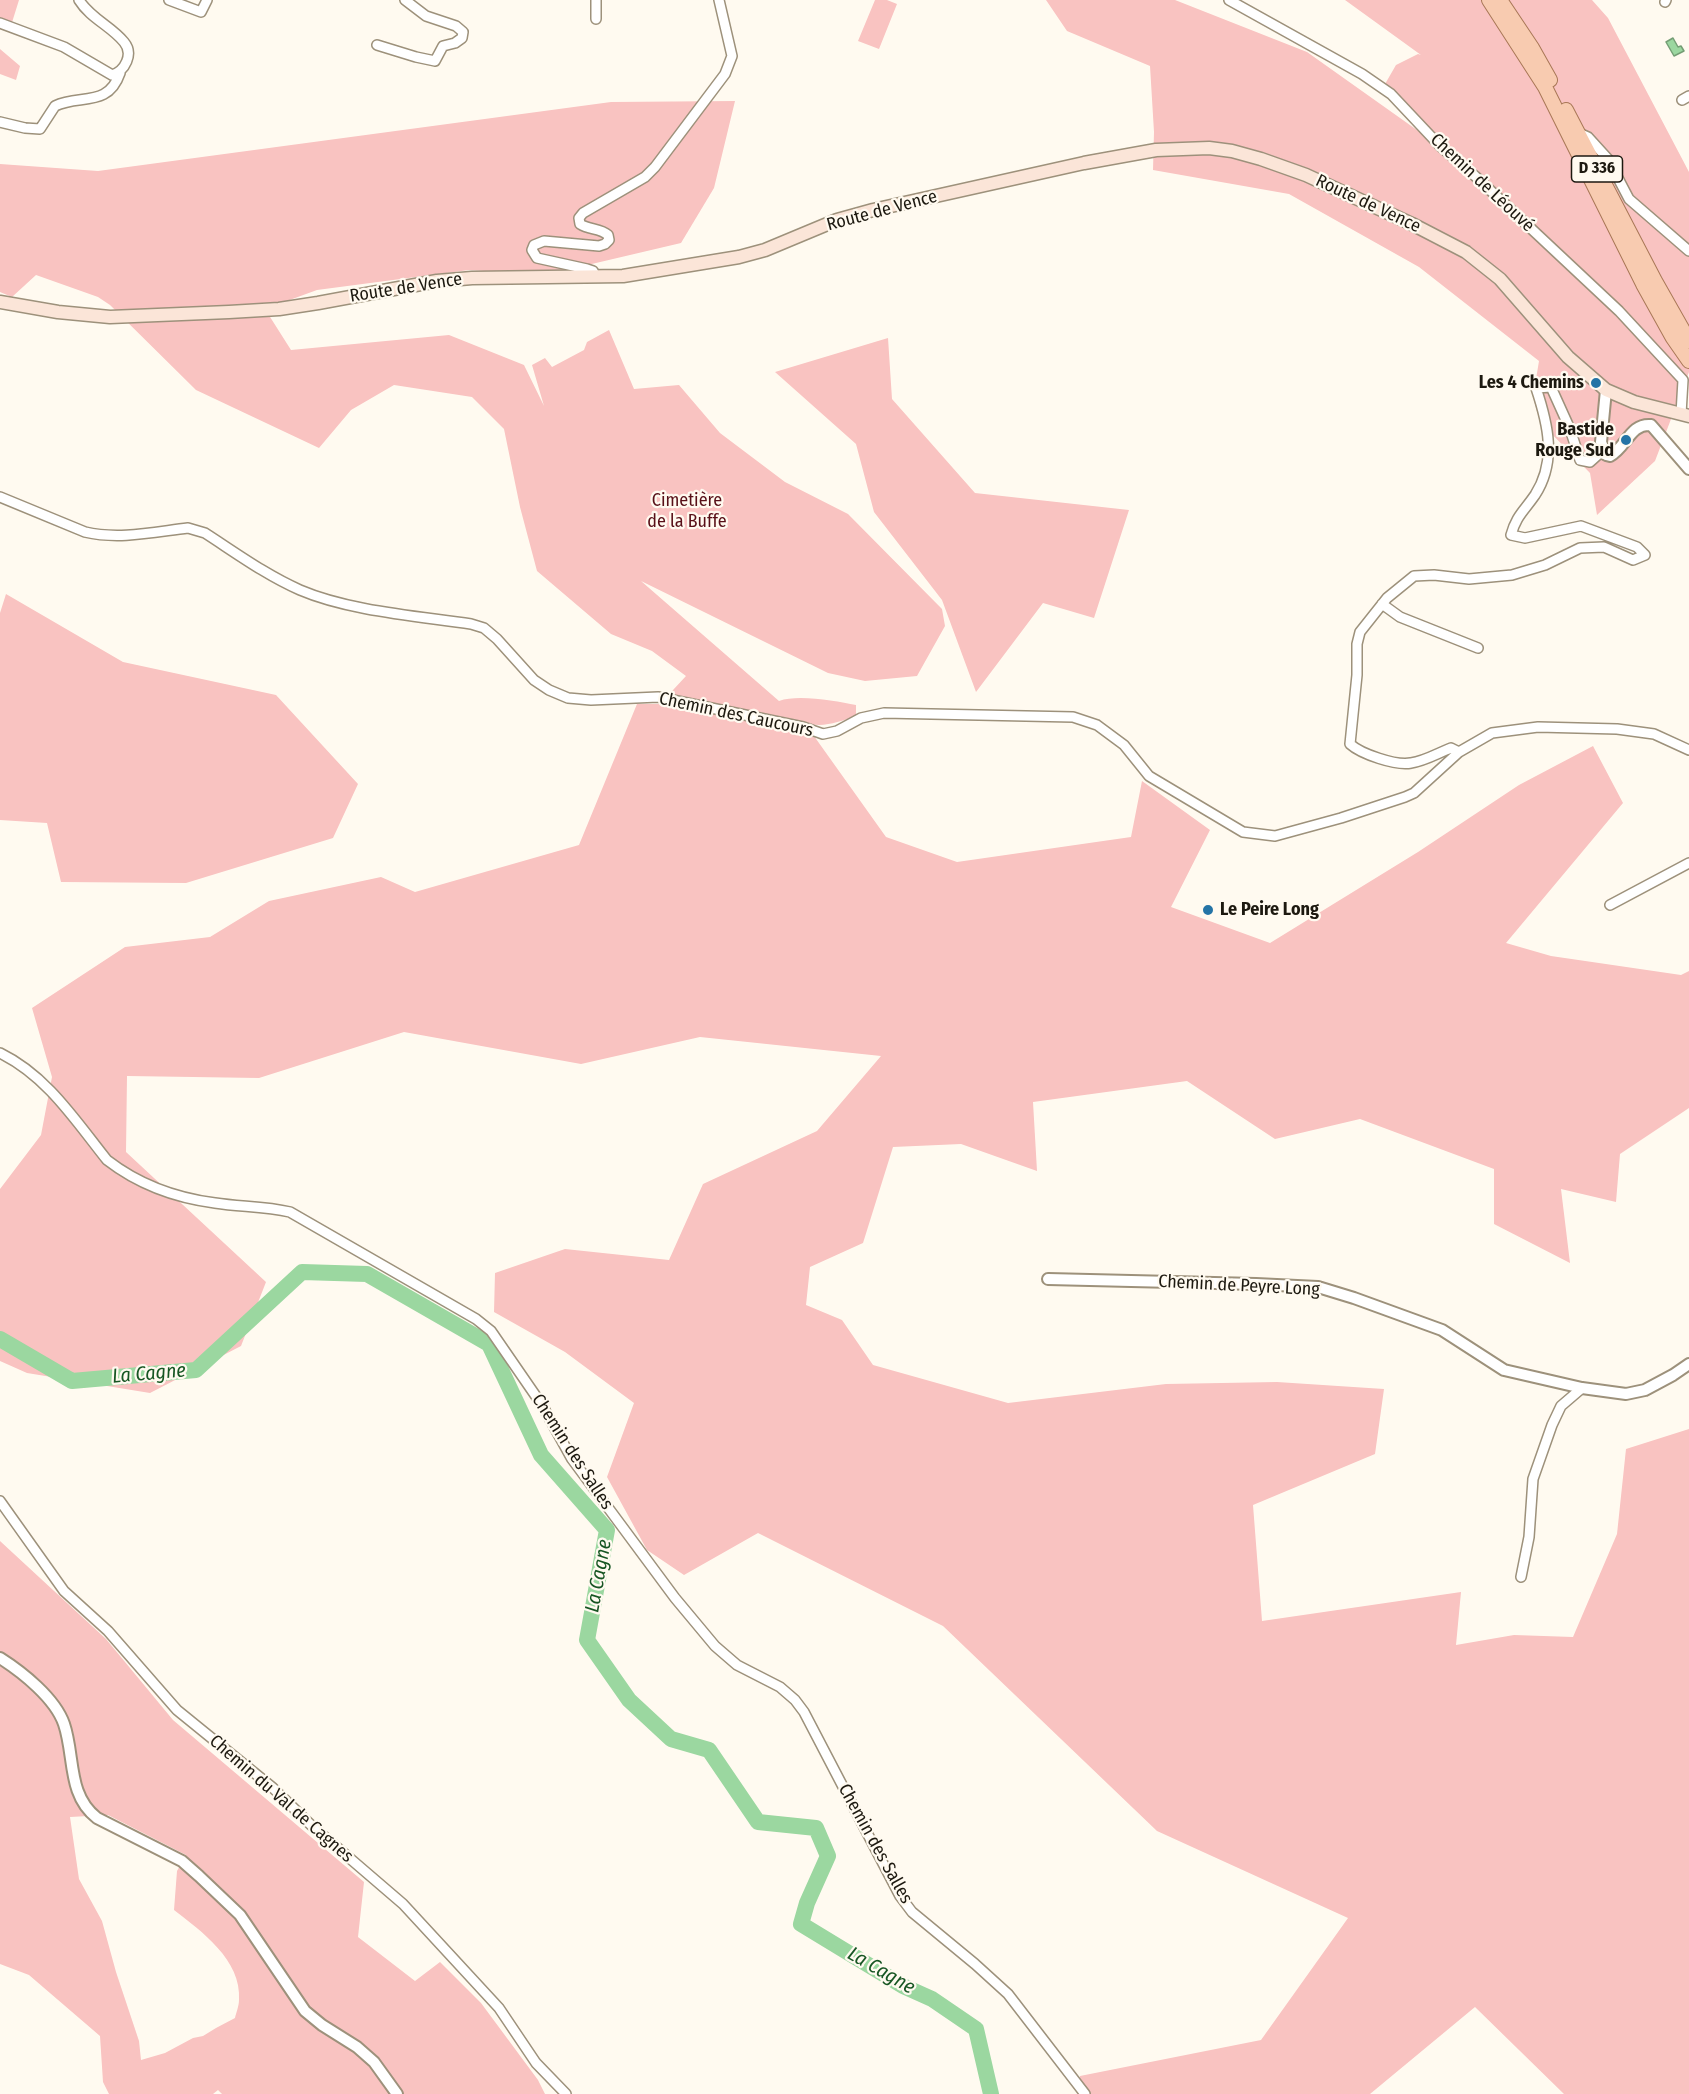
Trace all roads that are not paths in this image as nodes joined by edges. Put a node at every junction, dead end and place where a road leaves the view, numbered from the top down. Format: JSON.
{"nodes":[{"id":1,"x":79,"y":0,"type":"edge"},
{"id":2,"x":169,"y":0,"type":"edge"},
{"id":3,"x":207,"y":0,"type":"edge"},
{"id":4,"x":405,"y":0,"type":"edge"},
{"id":5,"x":596,"y":0,"type":"edge"},
{"id":6,"x":719,"y":0,"type":"edge"},
{"id":7,"x":1228,"y":0,"type":"edge"},
{"id":8,"x":1489,"y":0,"type":"edge"},
{"id":9,"x":1500,"y":0,"type":"edge"},
{"id":10,"x":596,"y":19,"type":"dead end"},
{"id":11,"x":0,"y":23,"type":"edge"},
{"id":12,"x":377,"y":45,"type":"dead end"},
{"id":13,"x":120,"y":73,"type":"junction"},
{"id":14,"x":0,"y":122,"type":"edge"},
{"id":15,"x":1564,"y":124,"type":"junction"},
{"id":16,"x":1591,"y":153,"type":"junction"},
{"id":17,"x":1594,"y":187,"type":"junction"},
{"id":18,"x":1689,"y":251,"type":"edge"},
{"id":19,"x":596,"y":277,"type":"junction"},
{"id":20,"x":0,"y":302,"type":"edge"},
{"id":21,"x":1689,"y":341,"type":"edge"},
{"id":22,"x":1689,"y":362,"type":"edge"},
{"id":23,"x":1606,"y":390,"type":"junction"},
{"id":24,"x":1686,"y":415,"type":"edge"},
{"id":25,"x":1606,"y":455,"type":"junction"},
{"id":26,"x":1689,"y":469,"type":"edge"},
{"id":27,"x":0,"y":497,"type":"edge"},
{"id":28,"x":1382,"y":604,"type":"junction"},
{"id":29,"x":1478,"y":648,"type":"dead end"},
{"id":30,"x":1689,"y":750,"type":"edge"},
{"id":31,"x":1459,"y":752,"type":"junction"},
{"id":32,"x":1689,"y":863,"type":"edge"},
{"id":33,"x":1610,"y":905,"type":"dead end"},
{"id":34,"x":0,"y":1053,"type":"edge"},
{"id":35,"x":1048,"y":1279,"type":"dead end"},
{"id":36,"x":1689,"y":1364,"type":"edge"},
{"id":37,"x":1582,"y":1388,"type":"junction"},
{"id":38,"x":0,"y":1501,"type":"edge"},
{"id":39,"x":1521,"y":1577,"type":"dead end"},
{"id":40,"x":0,"y":1658,"type":"edge"},
{"id":41,"x":397,"y":2094,"type":"edge"},
{"id":42,"x":566,"y":2094,"type":"edge"},
{"id":43,"x":1085,"y":2094,"type":"edge"}],
"edges":[{"from":1,"to":13,"type":"street"},
{"from":2,"to":3,"type":"street"},
{"from":4,"to":12,"type":"street"},
{"from":5,"to":10,"type":"street"},
{"from":6,"to":19,"type":"street"},
{"from":7,"to":24,"type":"street","name":"Chemin de Léouvé"},
{"from":8,"to":15,"type":"main road","number":"D 336"},
{"from":9,"to":16,"type":"main road","number":"D 336"},
{"from":11,"to":13,"type":"street"},
{"from":13,"to":14,"type":"street"},
{"from":15,"to":16,"type":"street"},
{"from":15,"to":17,"type":"main road","number":"D 336"},
{"from":16,"to":17,"type":"street"},
{"from":16,"to":18,"type":"street"},
{"from":16,"to":21,"type":"main road","number":"D 336"},
{"from":17,"to":22,"type":"main road","number":"D 336"},
{"from":19,"to":20,"type":"main road","name":"Route de Vence"},
{"from":19,"to":23,"type":"main road","name":"Route de Vence"},
{"from":23,"to":24,"type":"main road","name":"Route de Vence"},
{"from":23,"to":25,"type":"street"},
{"from":25,"to":26,"type":"street"},
{"from":25,"to":28,"type":"street"},
{"from":27,"to":31,"type":"street","name":"Chemin des Caucours"},
{"from":28,"to":29,"type":"street"},
{"from":28,"to":31,"type":"street"},
{"from":30,"to":31,"type":"street"},
{"from":32,"to":33,"type":"street"},
{"from":34,"to":43,"type":"street","name":"Chemin des Salles"},
{"from":35,"to":37,"type":"street","name":"Chemin de Peyre Long"},
{"from":36,"to":37,"type":"street","name":"Chemin de Peyre Long"},
{"from":37,"to":39,"type":"street"},
{"from":38,"to":42,"type":"street","name":"Chemin du Val de Cagnes"},
{"from":40,"to":41,"type":"street"}]}
